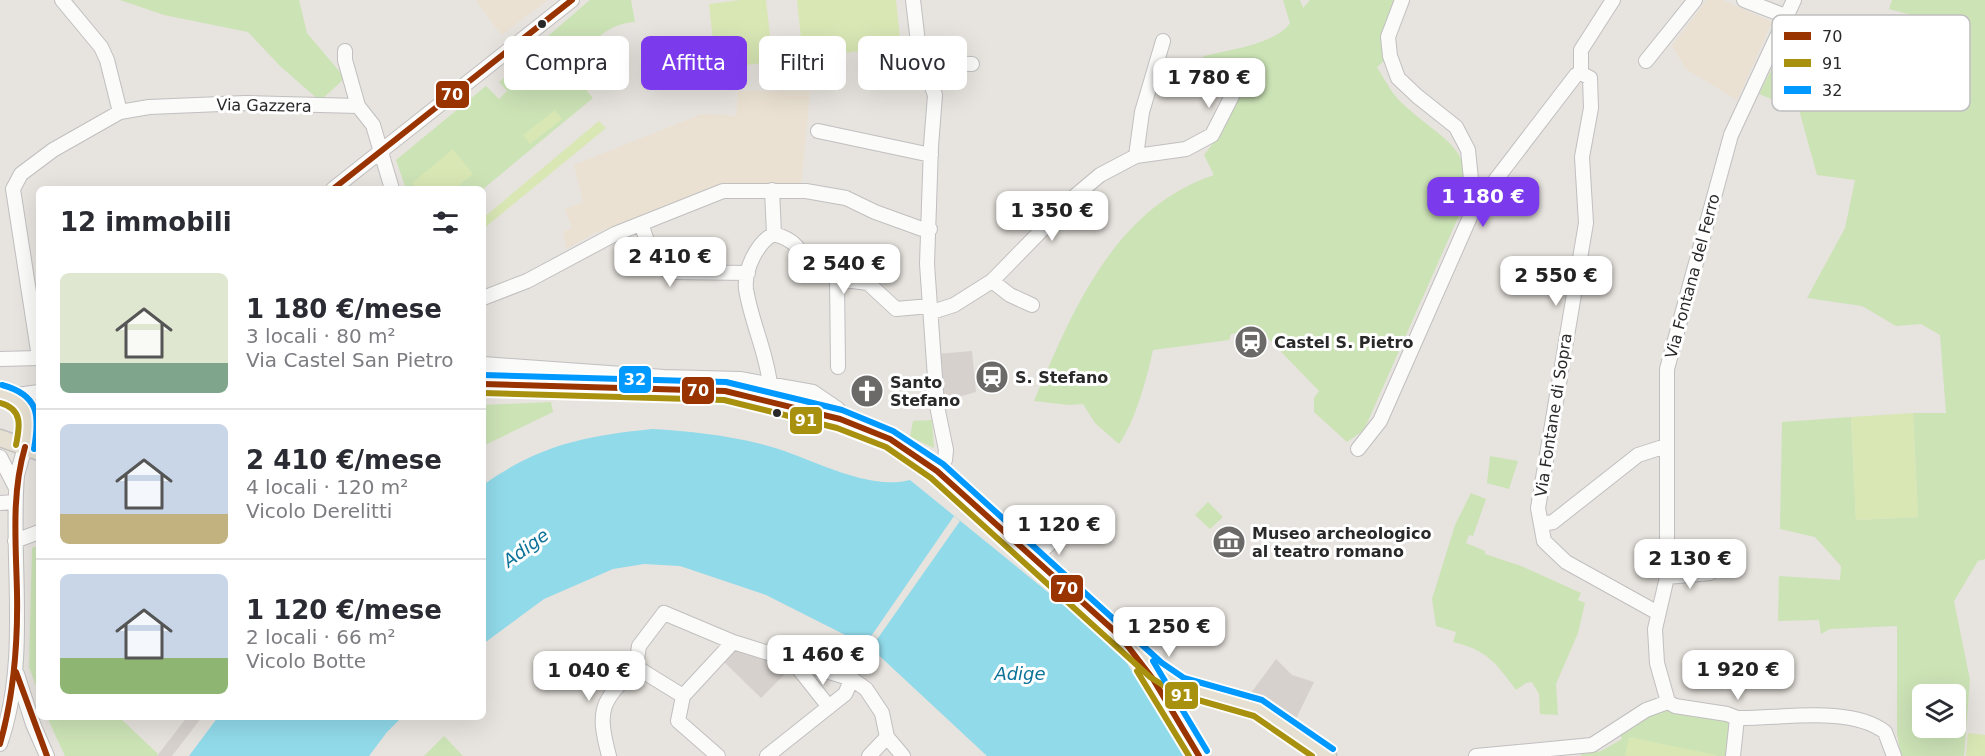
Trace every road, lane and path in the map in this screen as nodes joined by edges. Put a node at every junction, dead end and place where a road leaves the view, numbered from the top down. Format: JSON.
{"nodes":[{"id":1,"x":62,"y":0,"type":"edge"},
{"id":2,"x":572,"y":0,"type":"edge"},
{"id":3,"x":913,"y":0,"type":"edge"},
{"id":4,"x":1402,"y":0,"type":"edge"},
{"id":5,"x":1613,"y":0,"type":"edge"},
{"id":6,"x":1695,"y":0,"type":"edge"},
{"id":7,"x":1744,"y":0,"type":"edge"},
{"id":8,"x":1794,"y":0,"type":"edge"},
{"id":9,"x":1783,"y":15,"type":"edge"},
{"id":10,"x":1789,"y":15,"type":"edge"},
{"id":11,"x":918,"y":36,"type":"edge"},
{"id":12,"x":1163,"y":41,"type":"dead end"},
{"id":13,"x":1772,"y":50,"type":"edge"},
{"id":14,"x":345,"y":51,"type":"dead end"},
{"id":15,"x":1646,"y":62,"type":"dead end"},
{"id":16,"x":967,"y":64,"type":"edge"},
{"id":17,"x":972,"y":64,"type":"dead end"},
{"id":18,"x":1581,"y":73,"type":"junction"},
{"id":19,"x":1243,"y":89,"type":"dead end"},
{"id":20,"x":933,"y":90,"type":"edge"},
{"id":21,"x":358,"y":106,"type":"junction"},
{"id":22,"x":120,"y":112,"type":"junction"},
{"id":23,"x":818,"y":131,"type":"dead end"},
{"id":24,"x":379,"y":152,"type":"junction"},
{"id":25,"x":931,"y":155,"type":"junction"},
{"id":26,"x":1136,"y":156,"type":"junction"},
{"id":27,"x":337,"y":186,"type":"edge"},
{"id":28,"x":391,"y":186,"type":"edge"},
{"id":29,"x":772,"y":190,"type":"junction"},
{"id":30,"x":7,"y":191,"type":"edge"},
{"id":31,"x":1474,"y":208,"type":"junction"},
{"id":32,"x":641,"y":224,"type":"junction"},
{"id":33,"x":930,"y":229,"type":"junction"},
{"id":34,"x":774,"y":234,"type":"junction"},
{"id":35,"x":748,"y":273,"type":"junction"},
{"id":36,"x":837,"y":279,"type":"junction"},
{"id":37,"x":992,"y":281,"type":"junction"},
{"id":38,"x":486,"y":297,"type":"edge"},
{"id":39,"x":1032,"y":305,"type":"dead end"},
{"id":40,"x":931,"y":309,"type":"junction"},
{"id":41,"x":36,"y":342,"type":"edge"},
{"id":42,"x":36,"y":358,"type":"edge"},
{"id":43,"x":0,"y":359,"type":"edge"},
{"id":44,"x":486,"y":364,"type":"edge"},
{"id":45,"x":838,"y":367,"type":"dead end"},
{"id":46,"x":486,"y":384,"type":"edge"},
{"id":47,"x":770,"y":384,"type":"junction"},
{"id":48,"x":36,"y":392,"type":"edge"},
{"id":49,"x":5,"y":395,"type":"edge"},
{"id":50,"x":840,"y":419,"type":"junction"},
{"id":51,"x":0,"y":438,"type":"edge"},
{"id":52,"x":1666,"y":447,"type":"junction"},
{"id":53,"x":32,"y":449,"type":"edge"},
{"id":54,"x":1358,"y":449,"type":"dead end"},
{"id":55,"x":0,"y":457,"type":"edge"},
{"id":56,"x":937,"y":471,"type":"junction"},
{"id":57,"x":16,"y":495,"type":"junction"},
{"id":58,"x":0,"y":503,"type":"edge"},
{"id":59,"x":1541,"y":524,"type":"junction"},
{"id":60,"x":1061,"y":532,"type":"dead end"},
{"id":61,"x":36,"y":533,"type":"edge"},
{"id":62,"x":15,"y":541,"type":"junction"},
{"id":63,"x":1034,"y":559,"type":"junction"},
{"id":64,"x":1710,"y":573,"type":"dead end"},
{"id":65,"x":1666,"y":582,"type":"junction"},
{"id":66,"x":1658,"y":613,"type":"junction"},
{"id":67,"x":734,"y":642,"type":"junction"},
{"id":68,"x":1138,"y":656,"type":"junction"},
{"id":69,"x":795,"y":664,"type":"junction"},
{"id":70,"x":636,"y":667,"type":"junction"},
{"id":71,"x":16,"y":670,"type":"junction"},
{"id":72,"x":852,"y":679,"type":"junction"},
{"id":73,"x":1180,"y":686,"type":"junction"},
{"id":74,"x":1163,"y":693,"type":"junction"},
{"id":75,"x":683,"y":696,"type":"junction"},
{"id":76,"x":1668,"y":702,"type":"junction"},
{"id":77,"x":829,"y":707,"type":"junction"},
{"id":78,"x":1737,"y":718,"type":"junction"},
{"id":79,"x":887,"y":737,"type":"junction"},
{"id":80,"x":0,"y":744,"type":"edge"},
{"id":81,"x":1893,"y":751,"type":"edge"},
{"id":82,"x":47,"y":756,"type":"edge"},
{"id":83,"x":609,"y":756,"type":"edge"},
{"id":84,"x":718,"y":756,"type":"edge"},
{"id":85,"x":766,"y":756,"type":"edge"},
{"id":86,"x":869,"y":756,"type":"edge"},
{"id":87,"x":903,"y":756,"type":"edge"},
{"id":88,"x":1199,"y":756,"type":"edge"},
{"id":89,"x":1328,"y":756,"type":"edge"},
{"id":90,"x":1476,"y":756,"type":"edge"},
{"id":91,"x":1733,"y":756,"type":"edge"}],
"edges":[{"from":1,"to":22,"type":"street"},
{"from":2,"to":24,"type":"street"},
{"from":3,"to":11,"type":"street"},
{"from":4,"to":31,"type":"street"},
{"from":5,"to":18,"type":"street","name":"Via Fontane di Sopra"},
{"from":6,"to":15,"type":"street"},
{"from":7,"to":9,"type":"street"},
{"from":8,"to":10,"type":"street","name":"Via Fontana del Ferro"},
{"from":12,"to":26,"type":"street"},
{"from":13,"to":52,"type":"street","name":"Via Fontana del Ferro"},
{"from":14,"to":21,"type":"street"},
{"from":16,"to":17,"type":"street"},
{"from":18,"to":31,"type":"street"},
{"from":18,"to":59,"type":"street","name":"Via Fontane di Sopra"},
{"from":19,"to":26,"type":"street"},
{"from":20,"to":25,"type":"street"},
{"from":21,"to":22,"type":"street","name":"Via Gazzera"},
{"from":21,"to":24,"type":"street"},
{"from":22,"to":30,"type":"street","name":"Via Gazzera"},
{"from":23,"to":25,"type":"street"},
{"from":24,"to":27,"type":"street"},
{"from":24,"to":28,"type":"street"},
{"from":25,"to":33,"type":"street"},
{"from":26,"to":37,"type":"street"},
{"from":29,"to":32,"type":"street"},
{"from":29,"to":33,"type":"street"},
{"from":29,"to":34,"type":"street"},
{"from":30,"to":41,"type":"street"},
{"from":31,"to":54,"type":"street"},
{"from":32,"to":35,"type":"street"},
{"from":32,"to":38,"type":"street"},
{"from":33,"to":40,"type":"street"},
{"from":34,"to":35,"type":"street"},
{"from":34,"to":36,"type":"street"},
{"from":35,"to":47,"type":"street"},
{"from":36,"to":40,"type":"street"},
{"from":36,"to":45,"type":"street"},
{"from":37,"to":39,"type":"street"},
{"from":37,"to":40,"type":"street"},
{"from":40,"to":56,"type":"street"},
{"from":42,"to":43,"type":"street"},
{"from":44,"to":47,"type":"street"},
{"from":46,"to":50,"type":"main road"},
{"from":47,"to":50,"type":"street"},
{"from":48,"to":49,"type":"street"},
{"from":49,"to":53,"type":"main road"},
{"from":50,"to":56,"type":"main road"},
{"from":51,"to":53,"type":"main road"},
{"from":52,"to":59,"type":"street"},
{"from":52,"to":65,"type":"street","name":"Via Fontana del Ferro"},
{"from":53,"to":57,"type":"street"},
{"from":55,"to":57,"type":"street"},
{"from":56,"to":63,"type":"main road"},
{"from":57,"to":58,"type":"street"},
{"from":57,"to":62,"type":"street"},
{"from":59,"to":66,"type":"street"},
{"from":60,"to":63,"type":"street"},
{"from":61,"to":62,"type":"street"},
{"from":62,"to":71,"type":"street"},
{"from":63,"to":68,"type":"main road"},
{"from":64,"to":65,"type":"street"},
{"from":65,"to":66,"type":"street","name":"Via Fontana del Ferro"},
{"from":66,"to":76,"type":"street","name":"Via Fontana del Ferro"},
{"from":67,"to":69,"type":"street"},
{"from":67,"to":70,"type":"street"},
{"from":67,"to":75,"type":"street"},
{"from":68,"to":73,"type":"main road"},
{"from":68,"to":74,"type":"main road"},
{"from":69,"to":72,"type":"street"},
{"from":69,"to":77,"type":"street"},
{"from":70,"to":75,"type":"street"},
{"from":70,"to":83,"type":"street"},
{"from":71,"to":80,"type":"street"},
{"from":71,"to":82,"type":"street"},
{"from":72,"to":77,"type":"street"},
{"from":72,"to":79,"type":"street"},
{"from":73,"to":74,"type":"main road"},
{"from":73,"to":89,"type":"main road"},
{"from":74,"to":88,"type":"main road"},
{"from":75,"to":84,"type":"street"},
{"from":76,"to":78,"type":"street"},
{"from":76,"to":90,"type":"street"},
{"from":77,"to":85,"type":"street"},
{"from":78,"to":81,"type":"street"},
{"from":78,"to":91,"type":"street"},
{"from":79,"to":86,"type":"street"},
{"from":79,"to":87,"type":"street"}]}
